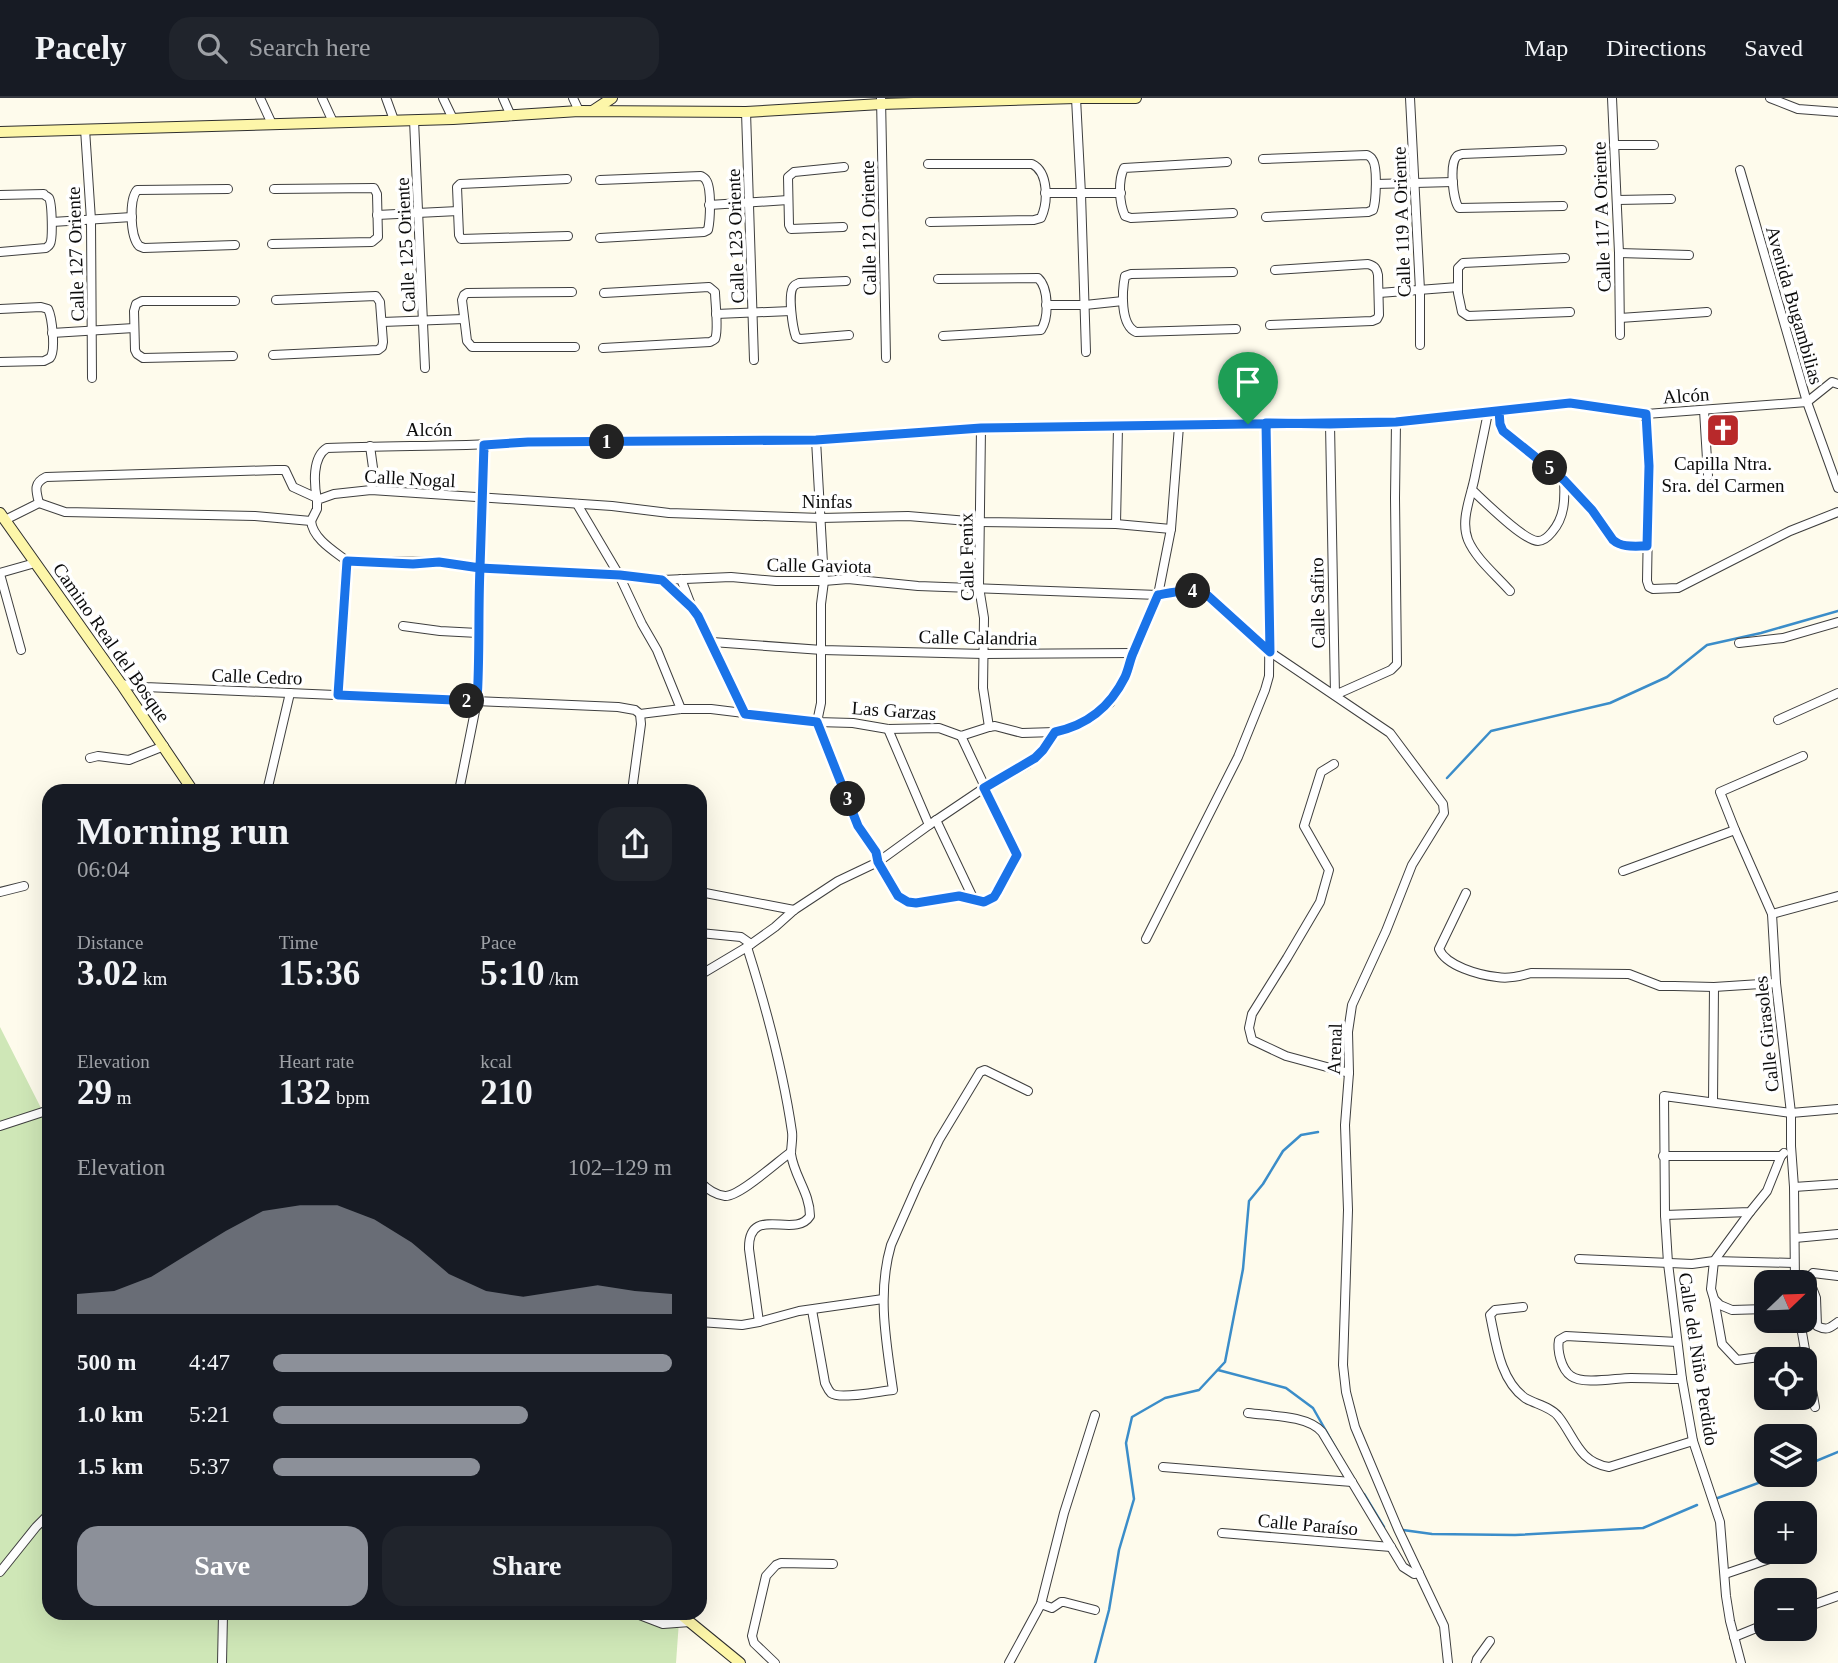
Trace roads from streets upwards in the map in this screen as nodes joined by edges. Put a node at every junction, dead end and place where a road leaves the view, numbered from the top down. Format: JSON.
{"nodes":[{"id":1,"x":260,"y":98,"type":"edge"},
{"id":2,"x":322,"y":98,"type":"edge"},
{"id":3,"x":386,"y":98,"type":"edge"},
{"id":4,"x":443,"y":98,"type":"edge"},
{"id":5,"x":503,"y":98,"type":"edge"},
{"id":6,"x":573,"y":98,"type":"edge"},
{"id":7,"x":612,"y":98,"type":"edge"},
{"id":8,"x":1076,"y":98,"type":"edge"},
{"id":9,"x":1130,"y":98,"type":"edge"},
{"id":10,"x":1136,"y":98,"type":"edge"},
{"id":11,"x":1410,"y":98,"type":"edge"},
{"id":12,"x":1612,"y":98,"type":"edge"},
{"id":13,"x":1770,"y":98,"type":"edge"},
{"id":14,"x":881,"y":101,"type":"edge"},
{"id":15,"x":579,"y":111,"type":"junction"},
{"id":16,"x":593,"y":111,"type":"junction"},
{"id":17,"x":746,"y":112,"type":"junction"},
{"id":18,"x":1838,"y":112,"type":"edge"},
{"id":19,"x":511,"y":116,"type":"junction"},
{"id":20,"x":453,"y":119,"type":"junction"},
{"id":21,"x":394,"y":120,"type":"junction"},
{"id":22,"x":414,"y":120,"type":"junction"},
{"id":23,"x":333,"y":122,"type":"junction"},
{"id":24,"x":272,"y":124,"type":"junction"},
{"id":25,"x":85,"y":129,"type":"junction"},
{"id":26,"x":0,"y":132,"type":"edge"},
{"id":27,"x":1614,"y":145,"type":"junction"},
{"id":28,"x":1654,"y":145,"type":"dead end"},
{"id":29,"x":1562,"y":150,"type":"dead end"},
{"id":30,"x":1263,"y":159,"type":"dead end"},
{"id":31,"x":1227,"y":162,"type":"dead end"},
{"id":32,"x":928,"y":164,"type":"dead end"},
{"id":33,"x":844,"y":167,"type":"dead end"},
{"id":34,"x":1740,"y":170,"type":"dead end"},
{"id":35,"x":567,"y":179,"type":"dead end"},
{"id":36,"x":600,"y":180,"type":"dead end"},
{"id":37,"x":1416,"y":182,"type":"junction"},
{"id":38,"x":1453,"y":182,"type":"junction"},
{"id":39,"x":1376,"y":184,"type":"junction"},
{"id":40,"x":274,"y":188,"type":"dead end"},
{"id":41,"x":228,"y":189,"type":"dead end"},
{"id":42,"x":1045,"y":193,"type":"junction"},
{"id":43,"x":1121,"y":193,"type":"junction"},
{"id":44,"x":1081,"y":194,"type":"junction"},
{"id":45,"x":0,"y":195,"type":"edge"},
{"id":46,"x":788,"y":200,"type":"junction"},
{"id":47,"x":1617,"y":200,"type":"junction"},
{"id":48,"x":1671,"y":200,"type":"dead end"},
{"id":49,"x":750,"y":203,"type":"junction"},
{"id":50,"x":709,"y":205,"type":"junction"},
{"id":51,"x":1563,"y":206,"type":"dead end"},
{"id":52,"x":458,"y":211,"type":"junction"},
{"id":53,"x":419,"y":212,"type":"junction"},
{"id":54,"x":1233,"y":213,"type":"dead end"},
{"id":55,"x":377,"y":215,"type":"junction"},
{"id":56,"x":132,"y":217,"type":"junction"},
{"id":57,"x":1266,"y":217,"type":"dead end"},
{"id":58,"x":91,"y":220,"type":"junction"},
{"id":59,"x":52,"y":222,"type":"junction"},
{"id":60,"x":930,"y":222,"type":"dead end"},
{"id":61,"x":843,"y":228,"type":"dead end"},
{"id":62,"x":568,"y":236,"type":"dead end"},
{"id":63,"x":600,"y":238,"type":"dead end"},
{"id":64,"x":272,"y":244,"type":"dead end"},
{"id":65,"x":234,"y":245,"type":"dead end"},
{"id":66,"x":0,"y":252,"type":"edge"},
{"id":67,"x":1619,"y":253,"type":"junction"},
{"id":68,"x":1689,"y":255,"type":"dead end"},
{"id":69,"x":1564,"y":258,"type":"dead end"},
{"id":70,"x":1275,"y":270,"type":"dead end"},
{"id":71,"x":1233,"y":272,"type":"dead end"},
{"id":72,"x":938,"y":279,"type":"dead end"},
{"id":73,"x":846,"y":281,"type":"dead end"},
{"id":74,"x":1458,"y":287,"type":"junction"},
{"id":75,"x":1420,"y":290,"type":"junction"},
{"id":76,"x":572,"y":292,"type":"dead end"},
{"id":77,"x":604,"y":293,"type":"dead end"},
{"id":78,"x":1379,"y":293,"type":"junction"},
{"id":79,"x":276,"y":300,"type":"dead end"},
{"id":80,"x":235,"y":301,"type":"dead end"},
{"id":81,"x":1123,"y":301,"type":"junction"},
{"id":82,"x":1085,"y":304,"type":"junction"},
{"id":83,"x":1046,"y":305,"type":"junction"},
{"id":84,"x":0,"y":309,"type":"edge"},
{"id":85,"x":791,"y":311,"type":"junction"},
{"id":86,"x":753,"y":312,"type":"junction"},
{"id":87,"x":1570,"y":312,"type":"dead end"},
{"id":88,"x":1707,"y":312,"type":"dead end"},
{"id":89,"x":716,"y":314,"type":"junction"},
{"id":90,"x":1620,"y":318,"type":"junction"},
{"id":91,"x":464,"y":319,"type":"junction"},
{"id":92,"x":424,"y":320,"type":"junction"},
{"id":93,"x":382,"y":322,"type":"junction"},
{"id":94,"x":1270,"y":325,"type":"dead end"},
{"id":95,"x":134,"y":328,"type":"junction"},
{"id":96,"x":1236,"y":330,"type":"dead end"},
{"id":97,"x":93,"y":331,"type":"junction"},
{"id":98,"x":52,"y":333,"type":"junction"},
{"id":99,"x":849,"y":335,"type":"dead end"},
{"id":100,"x":1620,"y":335,"type":"dead end"},
{"id":101,"x":943,"y":336,"type":"dead end"},
{"id":102,"x":1420,"y":345,"type":"dead end"},
{"id":103,"x":575,"y":348,"type":"dead end"},
{"id":104,"x":603,"y":348,"type":"dead end"},
{"id":105,"x":1086,"y":352,"type":"dead end"},
{"id":106,"x":273,"y":355,"type":"dead end"},
{"id":107,"x":233,"y":356,"type":"dead end"},
{"id":108,"x":886,"y":358,"type":"dead end"},
{"id":109,"x":754,"y":360,"type":"dead end"},
{"id":110,"x":0,"y":362,"type":"edge"},
{"id":111,"x":425,"y":368,"type":"dead end"},
{"id":112,"x":92,"y":378,"type":"dead end"},
{"id":113,"x":1838,"y":384,"type":"edge"},
{"id":114,"x":1807,"y":402,"type":"junction"},
{"id":115,"x":1704,"y":410,"type":"junction"},
{"id":116,"x":1499,"y":411,"type":"junction"},
{"id":117,"x":1488,"y":412,"type":"junction"},
{"id":118,"x":1646,"y":414,"type":"junction"},
{"id":119,"x":1396,"y":422,"type":"junction"},
{"id":120,"x":1266,"y":423,"type":"junction"},
{"id":121,"x":1330,"y":424,"type":"junction"},
{"id":122,"x":1179,"y":426,"type":"junction"},
{"id":123,"x":1118,"y":427,"type":"junction"},
{"id":124,"x":981,"y":428,"type":"junction"},
{"id":125,"x":816,"y":440,"type":"junction"},
{"id":126,"x":484,"y":445,"type":"junction"},
{"id":127,"x":370,"y":446,"type":"junction"},
{"id":128,"x":1708,"y":477,"type":"dead end"},
{"id":129,"x":1564,"y":480,"type":"junction"},
{"id":130,"x":1838,"y":488,"type":"edge"},
{"id":131,"x":371,"y":489,"type":"junction"},
{"id":132,"x":1472,"y":490,"type":"junction"},
{"id":133,"x":482,"y":498,"type":"junction"},
{"id":134,"x":317,"y":499,"type":"junction"},
{"id":135,"x":39,"y":503,"type":"junction"},
{"id":136,"x":577,"y":504,"type":"junction"},
{"id":137,"x":1838,"y":512,"type":"edge"},
{"id":138,"x":2,"y":517,"type":"edge"},
{"id":139,"x":821,"y":518,"type":"junction"},
{"id":140,"x":311,"y":521,"type":"junction"},
{"id":141,"x":980,"y":522,"type":"junction"},
{"id":142,"x":1116,"y":524,"type":"junction"},
{"id":143,"x":1171,"y":529,"type":"junction"},
{"id":144,"x":1647,"y":546,"type":"junction"},
{"id":145,"x":347,"y":561,"type":"junction"},
{"id":146,"x":35,"y":563,"type":"junction"},
{"id":147,"x":480,"y":568,"type":"junction"},
{"id":148,"x":0,"y":573,"type":"edge"},
{"id":149,"x":620,"y":575,"type":"junction"},
{"id":150,"x":681,"y":579,"type":"junction"},
{"id":151,"x":662,"y":580,"type":"junction"},
{"id":152,"x":824,"y":581,"type":"junction"},
{"id":153,"x":979,"y":587,"type":"junction"},
{"id":154,"x":1510,"y":591,"type":"dead end"},
{"id":155,"x":1158,"y":595,"type":"junction"},
{"id":156,"x":692,"y":608,"type":"junction"},
{"id":157,"x":1838,"y":622,"type":"edge"},
{"id":158,"x":403,"y":626,"type":"dead end"},
{"id":159,"x":478,"y":633,"type":"junction"},
{"id":160,"x":712,"y":642,"type":"junction"},
{"id":161,"x":1739,"y":643,"type":"dead end"},
{"id":162,"x":21,"y":650,"type":"dead end"},
{"id":163,"x":822,"y":650,"type":"junction"},
{"id":164,"x":1270,"y":652,"type":"junction"},
{"id":165,"x":1133,"y":653,"type":"junction"},
{"id":166,"x":984,"y":654,"type":"junction"},
{"id":167,"x":121,"y":684,"type":"junction"},
{"id":168,"x":290,"y":693,"type":"junction"},
{"id":169,"x":1838,"y":693,"type":"edge"},
{"id":170,"x":338,"y":695,"type":"junction"},
{"id":171,"x":1335,"y":695,"type":"junction"},
{"id":172,"x":477,"y":701,"type":"junction"},
{"id":173,"x":681,"y":709,"type":"junction"},
{"id":174,"x":640,"y":714,"type":"junction"},
{"id":175,"x":745,"y":714,"type":"junction"},
{"id":176,"x":1778,"y":720,"type":"dead end"},
{"id":177,"x":817,"y":722,"type":"junction"},
{"id":178,"x":989,"y":726,"type":"junction"},
{"id":179,"x":888,"y":729,"type":"junction"},
{"id":180,"x":1055,"y":732,"type":"junction"},
{"id":181,"x":961,"y":736,"type":"junction"},
{"id":182,"x":164,"y":746,"type":"junction"},
{"id":183,"x":1803,"y":756,"type":"dead end"},
{"id":184,"x":90,"y":758,"type":"dead end"},
{"id":185,"x":1334,"y":764,"type":"dead end"},
{"id":186,"x":188,"y":784,"type":"edge"},
{"id":187,"x":269,"y":784,"type":"edge"},
{"id":188,"x":460,"y":784,"type":"edge"},
{"id":189,"x":633,"y":784,"type":"edge"},
{"id":190,"x":984,"y":788,"type":"junction"},
{"id":191,"x":932,"y":823,"type":"junction"},
{"id":192,"x":1735,"y":830,"type":"junction"},
{"id":193,"x":878,"y":862,"type":"junction"},
{"id":194,"x":1623,"y":871,"type":"dead end"},
{"id":195,"x":24,"y":886,"type":"dead end"},
{"id":196,"x":0,"y":892,"type":"edge"},
{"id":197,"x":707,"y":893,"type":"edge"},
{"id":198,"x":1466,"y":893,"type":"dead end"},
{"id":199,"x":1838,"y":896,"type":"edge"},
{"id":200,"x":974,"y":900,"type":"junction"},
{"id":201,"x":794,"y":910,"type":"junction"},
{"id":202,"x":1772,"y":914,"type":"junction"},
{"id":203,"x":707,"y":934,"type":"edge"},
{"id":204,"x":1146,"y":939,"type":"dead end"},
{"id":205,"x":749,"y":945,"type":"junction"},
{"id":206,"x":707,"y":971,"type":"edge"},
{"id":207,"x":1776,"y":983,"type":"junction"},
{"id":208,"x":1714,"y":988,"type":"junction"},
{"id":209,"x":1349,"y":1073,"type":"junction"},
{"id":210,"x":1028,"y":1091,"type":"dead end"},
{"id":211,"x":1713,"y":1102,"type":"junction"},
{"id":212,"x":1838,"y":1109,"type":"edge"},
{"id":213,"x":42,"y":1112,"type":"edge"},
{"id":214,"x":1791,"y":1113,"type":"junction"},
{"id":215,"x":0,"y":1126,"type":"edge"},
{"id":216,"x":1791,"y":1146,"type":"junction"},
{"id":217,"x":791,"y":1152,"type":"junction"},
{"id":218,"x":1663,"y":1156,"type":"junction"},
{"id":219,"x":1781,"y":1156,"type":"junction"},
{"id":220,"x":1838,"y":1184,"type":"edge"},
{"id":221,"x":707,"y":1187,"type":"edge"},
{"id":222,"x":1794,"y":1187,"type":"junction"},
{"id":223,"x":1750,"y":1212,"type":"junction"},
{"id":224,"x":1665,"y":1214,"type":"junction"},
{"id":225,"x":1838,"y":1234,"type":"edge"},
{"id":226,"x":1795,"y":1238,"type":"junction"},
{"id":227,"x":1579,"y":1259,"type":"dead end"},
{"id":228,"x":1714,"y":1261,"type":"junction"},
{"id":229,"x":1668,"y":1263,"type":"junction"},
{"id":230,"x":1794,"y":1263,"type":"junction"},
{"id":231,"x":1794,"y":1270,"type":"edge"},
{"id":232,"x":1838,"y":1276,"type":"edge"},
{"id":233,"x":883,"y":1299,"type":"junction"},
{"id":234,"x":1714,"y":1299,"type":"junction"},
{"id":235,"x":1523,"y":1307,"type":"dead end"},
{"id":236,"x":812,"y":1310,"type":"junction"},
{"id":237,"x":1754,"y":1310,"type":"edge"},
{"id":238,"x":707,"y":1322,"type":"edge"},
{"id":239,"x":759,"y":1322,"type":"junction"},
{"id":240,"x":1838,"y":1322,"type":"edge"},
{"id":241,"x":1678,"y":1342,"type":"junction"},
{"id":242,"x":1754,"y":1358,"type":"edge"},
{"id":243,"x":1682,"y":1379,"type":"junction"},
{"id":244,"x":1248,"y":1413,"type":"dead end"},
{"id":245,"x":1095,"y":1415,"type":"dead end"},
{"id":246,"x":1693,"y":1441,"type":"junction"},
{"id":247,"x":1163,"y":1467,"type":"dead end"},
{"id":248,"x":1352,"y":1482,"type":"junction"},
{"id":249,"x":42,"y":1521,"type":"edge"},
{"id":250,"x":1222,"y":1533,"type":"dead end"},
{"id":251,"x":1391,"y":1547,"type":"junction"},
{"id":252,"x":833,"y":1564,"type":"dead end"},
{"id":253,"x":1755,"y":1564,"type":"edge"},
{"id":254,"x":0,"y":1572,"type":"edge"},
{"id":255,"x":1419,"y":1573,"type":"junction"},
{"id":256,"x":1725,"y":1574,"type":"junction"},
{"id":257,"x":1838,"y":1596,"type":"edge"},
{"id":258,"x":1817,"y":1603,"type":"edge"},
{"id":259,"x":1041,"y":1604,"type":"junction"},
{"id":260,"x":1095,"y":1610,"type":"dead end"},
{"id":261,"x":223,"y":1620,"type":"edge"},
{"id":262,"x":653,"y":1620,"type":"edge"},
{"id":263,"x":688,"y":1620,"type":"edge"},
{"id":264,"x":690,"y":1622,"type":"junction"},
{"id":265,"x":1754,"y":1629,"type":"edge"},
{"id":266,"x":1734,"y":1637,"type":"junction"},
{"id":267,"x":1490,"y":1641,"type":"dead end"},
{"id":268,"x":222,"y":1663,"type":"edge"},
{"id":269,"x":740,"y":1663,"type":"edge"},
{"id":270,"x":775,"y":1663,"type":"edge"},
{"id":271,"x":1009,"y":1663,"type":"edge"},
{"id":272,"x":1448,"y":1663,"type":"edge"},
{"id":273,"x":1476,"y":1663,"type":"edge"},
{"id":274,"x":1741,"y":1663,"type":"edge"}],
"edges":[{"from":1,"to":24,"type":"street"},
{"from":2,"to":23,"type":"street"},
{"from":3,"to":21,"type":"street"},
{"from":4,"to":20,"type":"street"},
{"from":5,"to":19,"type":"street"},
{"from":6,"to":15,"type":"street"},
{"from":7,"to":16,"type":"street"},
{"from":8,"to":9,"type":"street"},
{"from":8,"to":14,"type":"street"},
{"from":8,"to":44,"type":"street"},
{"from":9,"to":10,"type":"street"},
{"from":11,"to":37,"type":"street","name":"Calle 119 A Oriente"},
{"from":12,"to":27,"type":"street","name":"Calle 117 A Oriente"},
{"from":13,"to":18,"type":"street"},
{"from":14,"to":17,"type":"street"},
{"from":14,"to":108,"type":"street","name":"Calle 121 Oriente"},
{"from":15,"to":16,"type":"street"},
{"from":15,"to":19,"type":"street"},
{"from":16,"to":17,"type":"street"},
{"from":17,"to":49,"type":"street","name":"Calle 123 Oriente"},
{"from":19,"to":20,"type":"street"},
{"from":20,"to":22,"type":"street"},
{"from":21,"to":22,"type":"street"},
{"from":21,"to":23,"type":"street"},
{"from":22,"to":53,"type":"street","name":"Calle 125 Oriente"},
{"from":23,"to":24,"type":"street"},
{"from":24,"to":25,"type":"street"},
{"from":25,"to":26,"type":"street"},
{"from":25,"to":58,"type":"street","name":"Calle 127 Oriente"},
{"from":27,"to":28,"type":"street"},
{"from":27,"to":47,"type":"street","name":"Calle 117 A Oriente"},
{"from":29,"to":38,"type":"street"},
{"from":30,"to":39,"type":"street"},
{"from":31,"to":43,"type":"street"},
{"from":32,"to":42,"type":"street"},
{"from":33,"to":46,"type":"street"},
{"from":34,"to":114,"type":"street","name":"Avenida Bugambilias"},
{"from":35,"to":52,"type":"street"},
{"from":36,"to":50,"type":"street"},
{"from":37,"to":38,"type":"street"},
{"from":37,"to":39,"type":"street"},
{"from":37,"to":75,"type":"street","name":"Calle 119 A Oriente"},
{"from":38,"to":51,"type":"street"},
{"from":39,"to":57,"type":"street"},
{"from":40,"to":55,"type":"street"},
{"from":41,"to":56,"type":"street"},
{"from":42,"to":44,"type":"street"},
{"from":42,"to":60,"type":"street"},
{"from":43,"to":44,"type":"street"},
{"from":43,"to":54,"type":"street"},
{"from":44,"to":82,"type":"street"},
{"from":45,"to":59,"type":"street"},
{"from":46,"to":49,"type":"street"},
{"from":46,"to":61,"type":"street"},
{"from":47,"to":48,"type":"street"},
{"from":47,"to":67,"type":"street","name":"Calle 117 A Oriente"},
{"from":49,"to":50,"type":"street"},
{"from":49,"to":86,"type":"street","name":"Calle 123 Oriente"},
{"from":50,"to":63,"type":"street"},
{"from":52,"to":53,"type":"street"},
{"from":52,"to":62,"type":"street"},
{"from":53,"to":55,"type":"street"},
{"from":53,"to":92,"type":"street","name":"Calle 125 Oriente"},
{"from":55,"to":64,"type":"street"},
{"from":56,"to":58,"type":"street"},
{"from":56,"to":65,"type":"street"},
{"from":58,"to":59,"type":"street"},
{"from":58,"to":97,"type":"street","name":"Calle 127 Oriente"},
{"from":59,"to":66,"type":"street"},
{"from":67,"to":68,"type":"street"},
{"from":67,"to":90,"type":"street","name":"Calle 117 A Oriente"},
{"from":69,"to":74,"type":"street"},
{"from":70,"to":78,"type":"street"},
{"from":71,"to":81,"type":"street"},
{"from":72,"to":83,"type":"street"},
{"from":73,"to":85,"type":"street"},
{"from":74,"to":75,"type":"street"},
{"from":74,"to":87,"type":"street"},
{"from":75,"to":78,"type":"street"},
{"from":75,"to":102,"type":"street","name":"Calle 119 A Oriente"},
{"from":76,"to":91,"type":"street"},
{"from":77,"to":89,"type":"street"},
{"from":78,"to":94,"type":"street"},
{"from":79,"to":93,"type":"street"},
{"from":80,"to":95,"type":"street"},
{"from":81,"to":82,"type":"street"},
{"from":81,"to":96,"type":"street"},
{"from":82,"to":83,"type":"street"},
{"from":82,"to":105,"type":"street"},
{"from":83,"to":101,"type":"street"},
{"from":84,"to":98,"type":"street"},
{"from":85,"to":86,"type":"street"},
{"from":85,"to":99,"type":"street"},
{"from":86,"to":89,"type":"street"},
{"from":86,"to":109,"type":"street","name":"Calle 123 Oriente"},
{"from":88,"to":90,"type":"street"},
{"from":89,"to":104,"type":"street"},
{"from":90,"to":100,"type":"street","name":"Calle 117 A Oriente"},
{"from":91,"to":92,"type":"street"},
{"from":91,"to":103,"type":"street"},
{"from":92,"to":93,"type":"street"},
{"from":92,"to":111,"type":"street","name":"Calle 125 Oriente"},
{"from":93,"to":106,"type":"street"},
{"from":95,"to":97,"type":"street"},
{"from":95,"to":107,"type":"street"},
{"from":97,"to":98,"type":"street"},
{"from":97,"to":112,"type":"street","name":"Calle 127 Oriente"},
{"from":98,"to":110,"type":"street"},
{"from":113,"to":114,"type":"street"},
{"from":114,"to":115,"type":"street","name":"Alcón"},
{"from":114,"to":130,"type":"street","name":"Avenida Bugambilias"},
{"from":115,"to":118,"type":"street","name":"Alcón"},
{"from":115,"to":128,"type":"street"},
{"from":116,"to":117,"type":"street","name":"Alcón"},
{"from":116,"to":118,"type":"street","name":"Alcón"},
{"from":116,"to":129,"type":"street"},
{"from":117,"to":119,"type":"street","name":"Alcón"},
{"from":117,"to":132,"type":"street"},
{"from":118,"to":144,"type":"street"},
{"from":119,"to":121,"type":"street","name":"Alcón"},
{"from":119,"to":171,"type":"street"},
{"from":120,"to":121,"type":"street","name":"Alcón"},
{"from":120,"to":122,"type":"street","name":"Alcón"},
{"from":120,"to":164,"type":"street"},
{"from":121,"to":171,"type":"street","name":"Calle Safiro"},
{"from":122,"to":123,"type":"street","name":"Alcón"},
{"from":122,"to":143,"type":"street"},
{"from":123,"to":124,"type":"street","name":"Alcón"},
{"from":123,"to":142,"type":"street"},
{"from":124,"to":125,"type":"street","name":"Alcón"},
{"from":124,"to":141,"type":"street","name":"Calle Fenix"},
{"from":125,"to":126,"type":"street","name":"Alcón"},
{"from":125,"to":139,"type":"street"},
{"from":126,"to":127,"type":"street","name":"Alcón"},
{"from":126,"to":133,"type":"street"},
{"from":127,"to":131,"type":"street"},
{"from":127,"to":134,"type":"street","name":"Alcón"},
{"from":129,"to":132,"type":"street"},
{"from":129,"to":144,"type":"street"},
{"from":131,"to":133,"type":"street","name":"Calle Nogal"},
{"from":131,"to":134,"type":"street","name":"Calle Nogal"},
{"from":132,"to":154,"type":"street"},
{"from":133,"to":136,"type":"street","name":"Ninfas"},
{"from":133,"to":147,"type":"street"},
{"from":134,"to":135,"type":"street"},
{"from":134,"to":140,"type":"street"},
{"from":135,"to":138,"type":"street"},
{"from":135,"to":140,"type":"street"},
{"from":136,"to":139,"type":"street","name":"Ninfas"},
{"from":136,"to":149,"type":"street"},
{"from":137,"to":144,"type":"street"},
{"from":138,"to":146,"type":"street","name":"Camino Real del Bosque"},
{"from":139,"to":141,"type":"street","name":"Ninfas"},
{"from":139,"to":152,"type":"street"},
{"from":140,"to":145,"type":"street"},
{"from":141,"to":142,"type":"street","name":"Ninfas"},
{"from":141,"to":153,"type":"street","name":"Calle Fenix"},
{"from":142,"to":143,"type":"street","name":"Ninfas"},
{"from":143,"to":155,"type":"street"},
{"from":145,"to":147,"type":"street","name":"Calle Gaviota"},
{"from":145,"to":170,"type":"street"},
{"from":146,"to":148,"type":"street"},
{"from":146,"to":167,"type":"street","name":"Camino Real del Bosque"},
{"from":147,"to":149,"type":"street","name":"Calle Gaviota"},
{"from":147,"to":159,"type":"street"},
{"from":148,"to":162,"type":"street"},
{"from":149,"to":151,"type":"street","name":"Calle Gaviota"},
{"from":149,"to":173,"type":"street"},
{"from":150,"to":151,"type":"street","name":"Calle Gaviota"},
{"from":150,"to":152,"type":"street","name":"Calle Gaviota"},
{"from":150,"to":156,"type":"street"},
{"from":151,"to":156,"type":"street"},
{"from":152,"to":153,"type":"street","name":"Calle Gaviota"},
{"from":152,"to":163,"type":"street"},
{"from":153,"to":155,"type":"street","name":"Calle Gaviota"},
{"from":153,"to":166,"type":"street","name":"Calle Fenix"},
{"from":155,"to":164,"type":"street","name":"Arenal"},
{"from":155,"to":165,"type":"street"},
{"from":156,"to":160,"type":"street"},
{"from":157,"to":161,"type":"street"},
{"from":158,"to":159,"type":"street"},
{"from":159,"to":172,"type":"street"},
{"from":160,"to":163,"type":"street","name":"Calle Calandria"},
{"from":160,"to":175,"type":"street"},
{"from":163,"to":166,"type":"street","name":"Calle Calandria"},
{"from":163,"to":177,"type":"street"},
{"from":164,"to":171,"type":"street","name":"Arenal"},
{"from":164,"to":204,"type":"street"},
{"from":165,"to":166,"type":"street","name":"Calle Calandria"},
{"from":165,"to":180,"type":"street"},
{"from":166,"to":178,"type":"street","name":"Calle Fenix"},
{"from":167,"to":168,"type":"street","name":"Calle Cedro"},
{"from":167,"to":182,"type":"street","name":"Camino Real del Bosque"},
{"from":168,"to":170,"type":"street","name":"Calle Cedro"},
{"from":168,"to":187,"type":"street"},
{"from":169,"to":176,"type":"street"},
{"from":170,"to":172,"type":"street","name":"Calle Cedro"},
{"from":171,"to":209,"type":"street","name":"Arenal"},
{"from":172,"to":174,"type":"street","name":"Las Garzas"},
{"from":172,"to":188,"type":"street"},
{"from":173,"to":174,"type":"street","name":"Las Garzas"},
{"from":173,"to":175,"type":"street","name":"Las Garzas"},
{"from":174,"to":189,"type":"street"},
{"from":175,"to":177,"type":"street","name":"Las Garzas"},
{"from":177,"to":179,"type":"street","name":"Las Garzas"},
{"from":177,"to":193,"type":"street"},
{"from":178,"to":180,"type":"street"},
{"from":178,"to":181,"type":"street","name":"Las Garzas"},
{"from":179,"to":181,"type":"street","name":"Las Garzas"},
{"from":179,"to":191,"type":"street"},
{"from":180,"to":190,"type":"street"},
{"from":181,"to":190,"type":"street"},
{"from":182,"to":184,"type":"street"},
{"from":182,"to":186,"type":"street","name":"Camino Real del Bosque"},
{"from":183,"to":192,"type":"street","name":"Calle Girasoles"},
{"from":185,"to":209,"type":"street"},
{"from":190,"to":191,"type":"street"},
{"from":190,"to":200,"type":"street"},
{"from":191,"to":193,"type":"street"},
{"from":191,"to":200,"type":"street"},
{"from":192,"to":194,"type":"street"},
{"from":192,"to":202,"type":"street","name":"Calle Girasoles"},
{"from":193,"to":200,"type":"street"},
{"from":193,"to":201,"type":"street"},
{"from":195,"to":196,"type":"street"},
{"from":197,"to":201,"type":"street"},
{"from":198,"to":208,"type":"street"},
{"from":199,"to":202,"type":"street"},
{"from":201,"to":205,"type":"street"},
{"from":202,"to":207,"type":"street","name":"Calle Girasoles"},
{"from":203,"to":205,"type":"street"},
{"from":205,"to":206,"type":"street"},
{"from":205,"to":217,"type":"street"},
{"from":207,"to":208,"type":"street"},
{"from":207,"to":214,"type":"street","name":"Calle Girasoles"},
{"from":208,"to":211,"type":"street"},
{"from":209,"to":255,"type":"street","name":"Arenal"},
{"from":210,"to":233,"type":"street"},
{"from":211,"to":214,"type":"street"},
{"from":211,"to":218,"type":"street","name":"Calle del Niño Perdido"},
{"from":212,"to":214,"type":"street"},
{"from":213,"to":215,"type":"street"},
{"from":214,"to":216,"type":"street","name":"Calle Girasoles"},
{"from":216,"to":219,"type":"street"},
{"from":216,"to":222,"type":"street","name":"Calle Girasoles"},
{"from":217,"to":221,"type":"street"},
{"from":217,"to":239,"type":"street"},
{"from":218,"to":219,"type":"street"},
{"from":218,"to":224,"type":"street","name":"Calle del Niño Perdido"},
{"from":219,"to":223,"type":"street"},
{"from":220,"to":222,"type":"street"},
{"from":222,"to":226,"type":"street","name":"Calle Girasoles"},
{"from":223,"to":224,"type":"street"},
{"from":223,"to":228,"type":"street"},
{"from":224,"to":229,"type":"street","name":"Calle del Niño Perdido"},
{"from":225,"to":226,"type":"street"},
{"from":226,"to":230,"type":"street","name":"Calle Girasoles"},
{"from":227,"to":229,"type":"street"},
{"from":228,"to":229,"type":"street"},
{"from":228,"to":230,"type":"street"},
{"from":228,"to":234,"type":"street"},
{"from":229,"to":241,"type":"street","name":"Calle del Niño Perdido"},
{"from":230,"to":231,"type":"street","name":"Calle Girasoles"},
{"from":232,"to":240,"type":"street"},
{"from":233,"to":236,"type":"street"},
{"from":233,"to":236,"type":"street"},
{"from":234,"to":237,"type":"street"},
{"from":234,"to":242,"type":"street"},
{"from":235,"to":246,"type":"street"},
{"from":236,"to":239,"type":"street"},
{"from":238,"to":239,"type":"street"},
{"from":241,"to":243,"type":"street","name":"Calle del Niño Perdido"},
{"from":241,"to":243,"type":"street"},
{"from":243,"to":246,"type":"street","name":"Calle del Niño Perdido"},
{"from":244,"to":248,"type":"street"},
{"from":245,"to":259,"type":"street"},
{"from":246,"to":256,"type":"street","name":"Calle del Niño Perdido"},
{"from":247,"to":248,"type":"street"},
{"from":248,"to":251,"type":"street"},
{"from":249,"to":254,"type":"street"},
{"from":250,"to":251,"type":"street","name":"Calle Paraíso"},
{"from":251,"to":255,"type":"street"},
{"from":252,"to":270,"type":"street"},
{"from":253,"to":256,"type":"street"},
{"from":255,"to":272,"type":"street","name":"Arenal"},
{"from":256,"to":266,"type":"street","name":"Calle del Niño Perdido"},
{"from":257,"to":258,"type":"street"},
{"from":259,"to":260,"type":"street"},
{"from":259,"to":271,"type":"street"},
{"from":261,"to":268,"type":"street"},
{"from":262,"to":264,"type":"street"},
{"from":263,"to":264,"type":"street"},
{"from":264,"to":269,"type":"street"},
{"from":265,"to":266,"type":"street"},
{"from":266,"to":274,"type":"street","name":"Calle del Niño Perdido"},
{"from":267,"to":273,"type":"street"}]}
